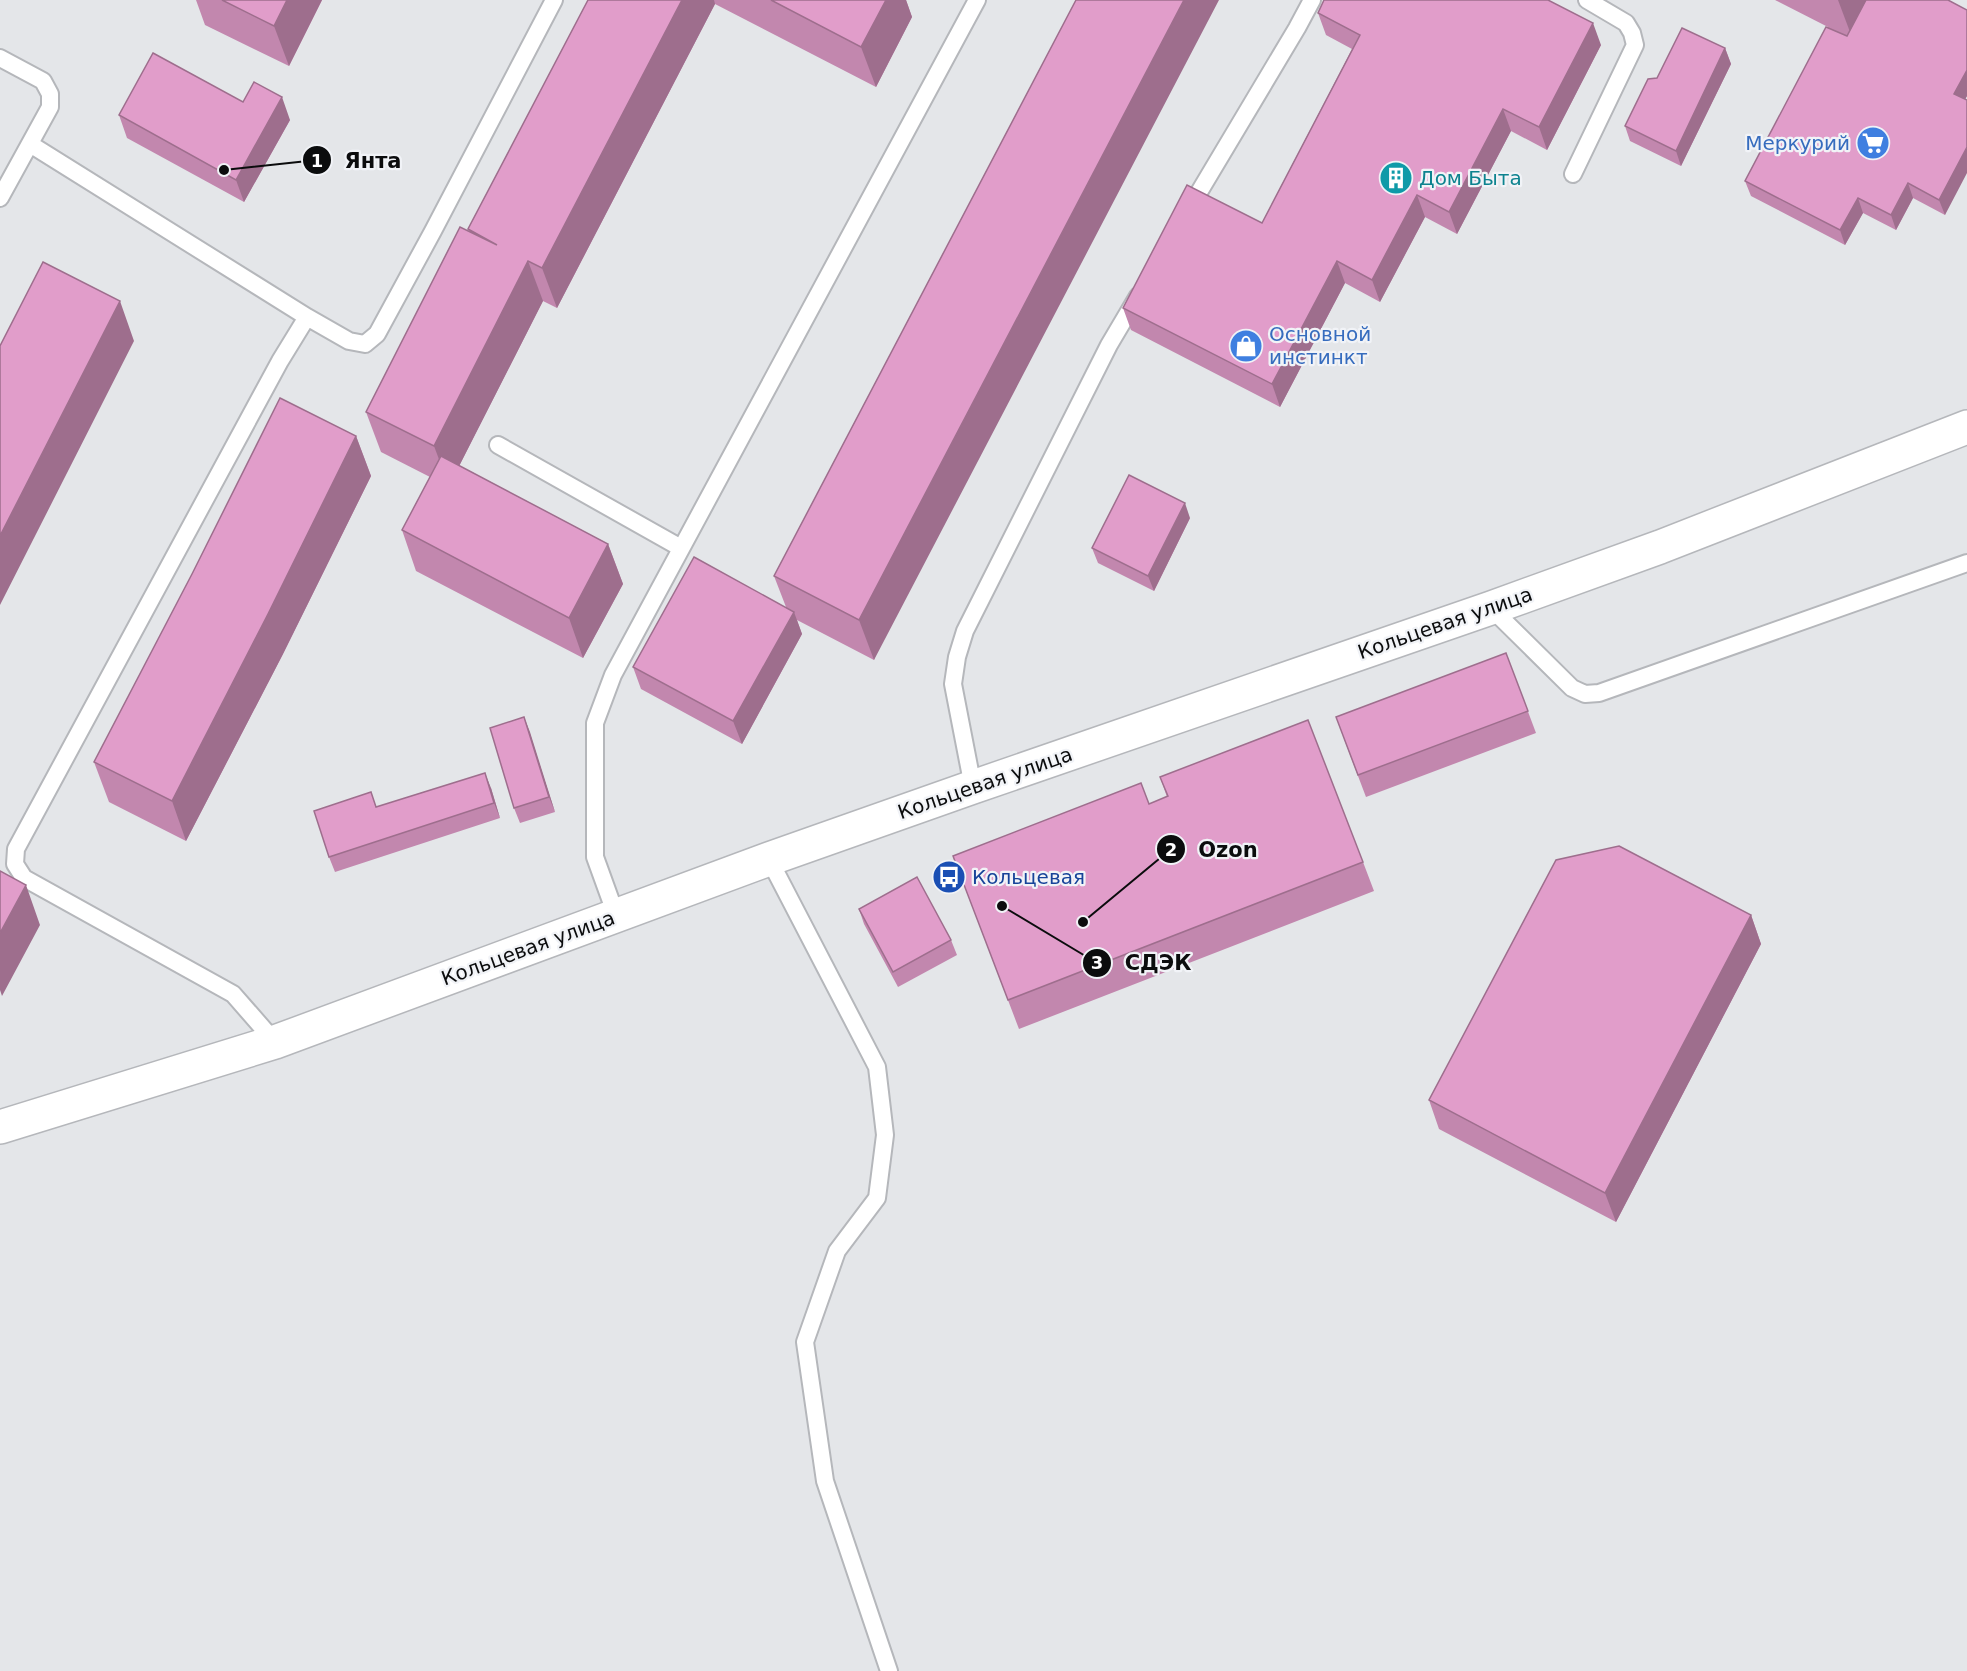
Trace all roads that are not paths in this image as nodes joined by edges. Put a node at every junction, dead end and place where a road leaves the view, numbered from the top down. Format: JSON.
{"nodes":[{"id":1,"x":554,"y":0,"type":"edge"},
{"id":2,"x":976,"y":0,"type":"edge"},
{"id":3,"x":1312,"y":0,"type":"edge"},
{"id":4,"x":1587,"y":0,"type":"edge"},
{"id":5,"x":0,"y":57,"type":"edge"},
{"id":6,"x":30,"y":144,"type":"junction"},
{"id":7,"x":1573,"y":174,"type":"dead end"},
{"id":8,"x":0,"y":198,"type":"edge"},
{"id":9,"x":1182,"y":222,"type":"edge"},
{"id":10,"x":1145,"y":284,"type":"edge"},
{"id":11,"x":307,"y":317,"type":"junction"},
{"id":12,"x":1967,"y":427,"type":"edge"},
{"id":13,"x":498,"y":445,"type":"dead end"},
{"id":14,"x":681,"y":548,"type":"junction"},
{"id":15,"x":1967,"y":563,"type":"edge"},
{"id":16,"x":1491,"y":608,"type":"junction"},
{"id":17,"x":973,"y":787,"type":"junction"},
{"id":18,"x":769,"y":860,"type":"junction"},
{"id":19,"x":616,"y":915,"type":"junction"},
{"id":20,"x":276,"y":1042,"type":"junction"},
{"id":21,"x":0,"y":1127,"type":"edge"},
{"id":22,"x":889,"y":1671,"type":"edge"}],
"edges":[{"from":1,"to":11,"type":"lane"},
{"from":2,"to":14,"type":"lane"},
{"from":3,"to":9,"type":"lane"},
{"from":4,"to":7,"type":"lane"},
{"from":5,"to":6,"type":"lane"},
{"from":6,"to":8,"type":"lane"},
{"from":6,"to":11,"type":"lane"},
{"from":10,"to":17,"type":"lane"},
{"from":11,"to":20,"type":"lane"},
{"from":12,"to":16,"type":"street","name":"Кольцевая улица"},
{"from":13,"to":14,"type":"lane"},
{"from":14,"to":19,"type":"lane"},
{"from":15,"to":16,"type":"lane"},
{"from":16,"to":17,"type":"street","name":"Кольцевая улица"},
{"from":17,"to":18,"type":"street","name":"Кольцевая улица"},
{"from":18,"to":19,"type":"street","name":"Кольцевая улица"},
{"from":18,"to":22,"type":"lane"},
{"from":19,"to":20,"type":"street","name":"Кольцевая улица"},
{"from":20,"to":21,"type":"street","name":"Кольцевая улица"}]}
